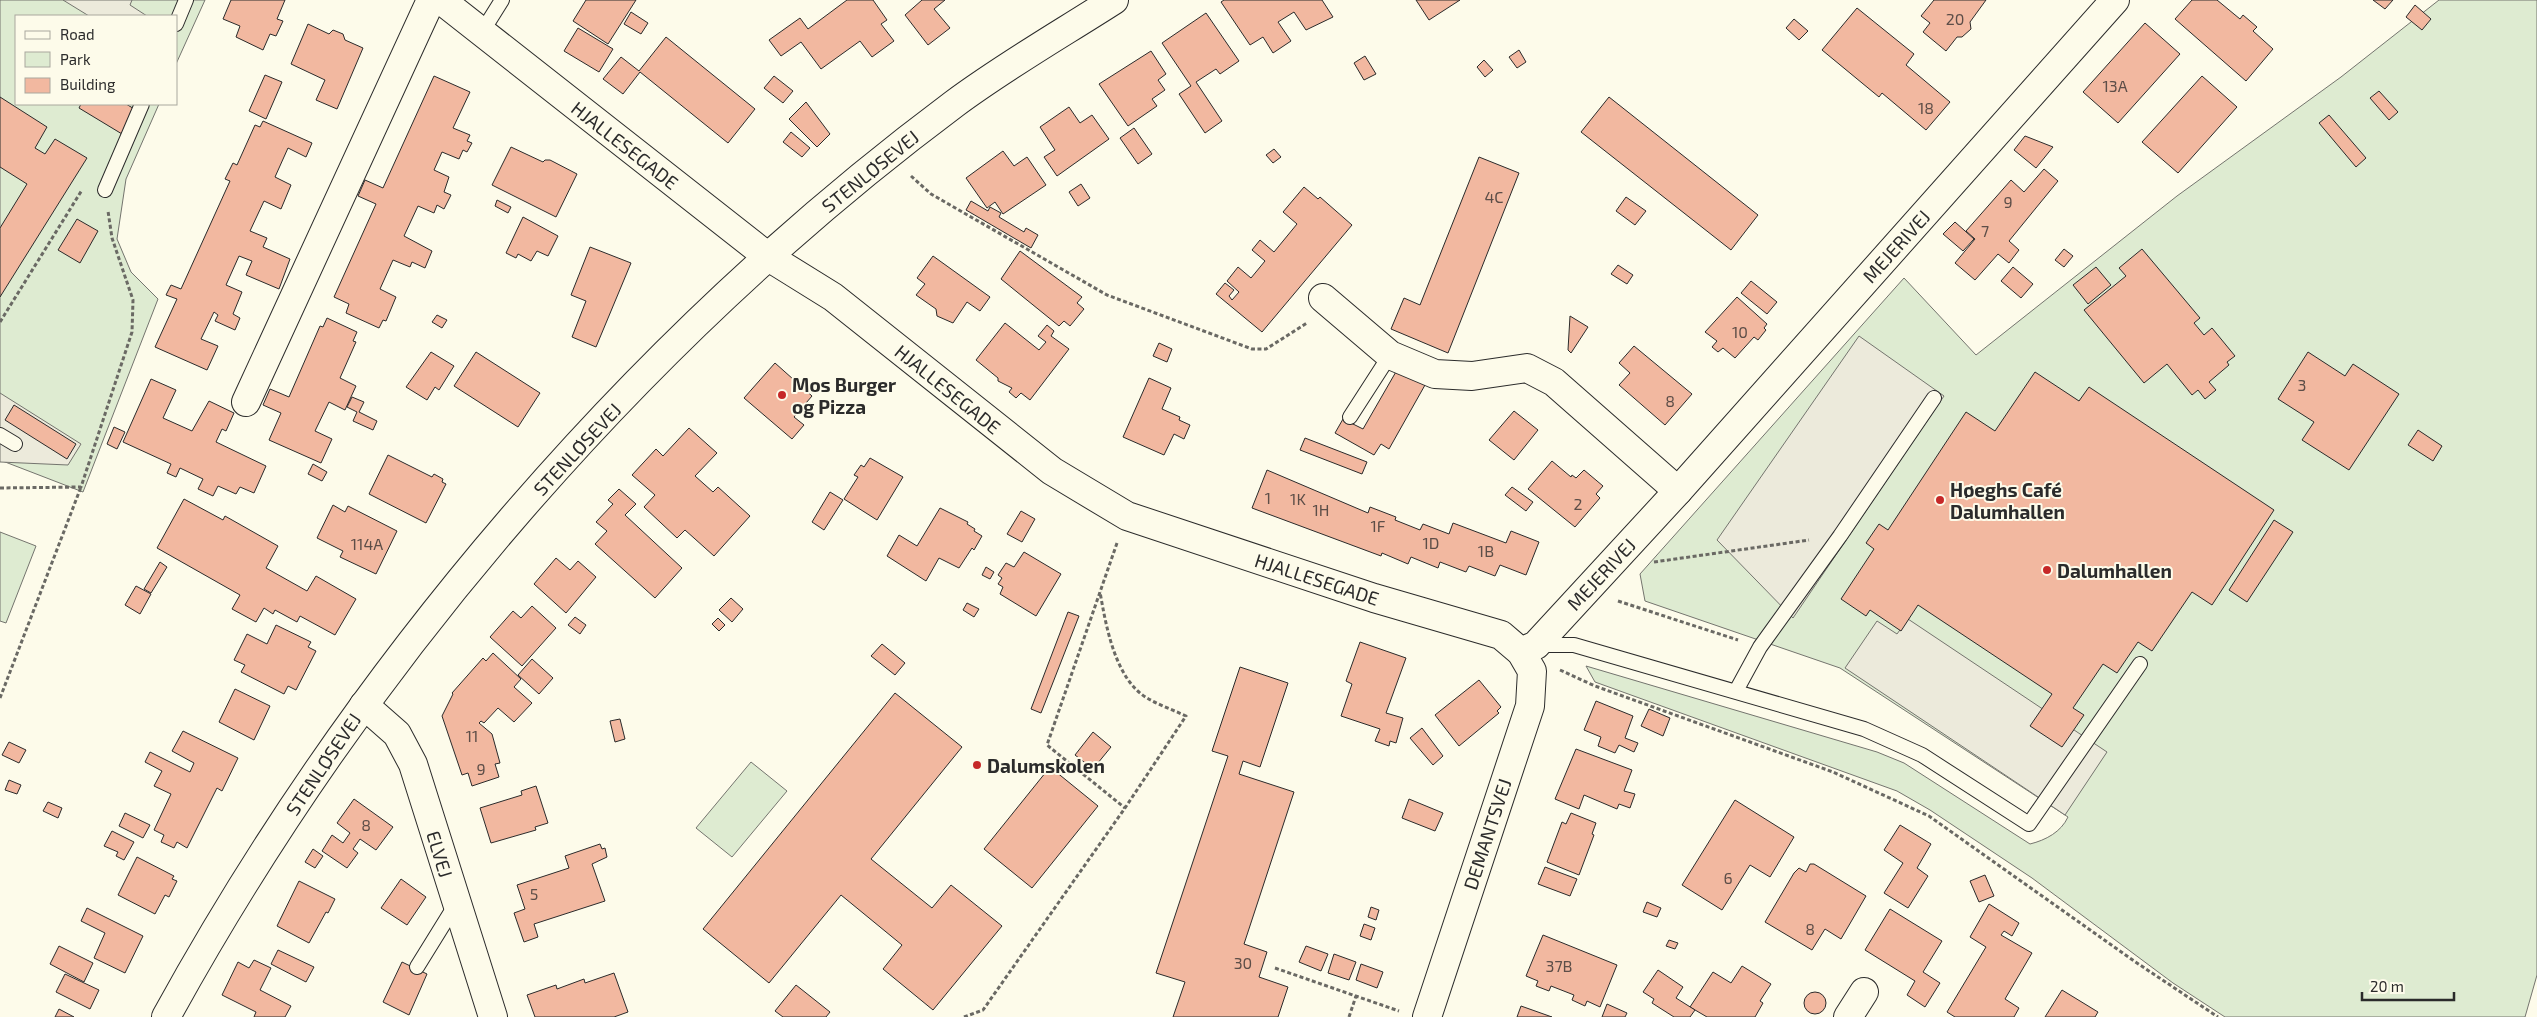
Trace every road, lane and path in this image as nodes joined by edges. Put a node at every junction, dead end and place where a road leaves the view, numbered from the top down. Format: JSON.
{"nodes":[{"id":1,"x":186,"y":0,"type":"edge"},
{"id":2,"x":431,"y":0,"type":"edge"},
{"id":3,"x":442,"y":0,"type":"edge"},
{"id":4,"x":502,"y":0,"type":"edge"},
{"id":5,"x":1114,"y":0,"type":"edge"},
{"id":6,"x":2115,"y":0,"type":"edge"},
{"id":7,"x":178,"y":19,"type":"edge"},
{"id":8,"x":482,"y":32,"type":"junction"},
{"id":9,"x":142,"y":105,"type":"edge"},
{"id":10,"x":889,"y":155,"type":"junction"},
{"id":11,"x":105,"y":190,"type":"junction"},
{"id":12,"x":766,"y":256,"type":"junction"},
{"id":13,"x":1323,"y":298,"type":"joint"},
{"id":14,"x":0,"y":322,"type":"edge"},
{"id":15,"x":1390,"y":355,"type":"junction"},
{"id":16,"x":1934,"y":398,"type":"dead end"},
{"id":17,"x":246,"y":402,"type":"dead end"},
{"id":18,"x":1350,"y":417,"type":"dead end"},
{"id":19,"x":0,"y":434,"type":"edge"},
{"id":20,"x":15,"y":444,"type":"dead end"},
{"id":21,"x":81,"y":487,"type":"junction"},
{"id":22,"x":0,"y":488,"type":"edge"},
{"id":23,"x":1678,"y":491,"type":"junction"},
{"id":24,"x":1127,"y":516,"type":"junction"},
{"id":25,"x":1840,"y":536,"type":"junction"},
{"id":26,"x":1652,"y":563,"type":"dead end"},
{"id":27,"x":1586,"y":590,"type":"junction"},
{"id":28,"x":1100,"y":592,"type":"junction"},
{"id":29,"x":1760,"y":647,"type":"junction"},
{"id":30,"x":1528,"y":648,"type":"junction"},
{"id":31,"x":2140,"y":664,"type":"dead end"},
{"id":32,"x":1736,"y":691,"type":"junction"},
{"id":33,"x":0,"y":698,"type":"edge"},
{"id":34,"x":364,"y":705,"type":"junction"},
{"id":35,"x":1125,"y":808,"type":"junction"},
{"id":36,"x":456,"y":904,"type":"junction"},
{"id":37,"x":417,"y":967,"type":"dead end"},
{"id":38,"x":1275,"y":968,"type":"dead end"},
{"id":39,"x":1864,"y":992,"type":"dead end"},
{"id":40,"x":1356,"y":996,"type":"junction"},
{"id":41,"x":1417,"y":1016,"type":"edge"},
{"id":42,"x":166,"y":1017,"type":"edge"},
{"id":43,"x":493,"y":1017,"type":"edge"},
{"id":44,"x":964,"y":1017,"type":"edge"},
{"id":45,"x":1349,"y":1017,"type":"edge"},
{"id":46,"x":1848,"y":1017,"type":"edge"},
{"id":47,"x":2218,"y":1017,"type":"edge"}],
"edges":[{"from":1,"to":7,"type":"lane"},
{"from":2,"to":17,"type":"street"},
{"from":3,"to":8,"type":"street","name":"HJALLESEGADE"},
{"from":4,"to":8,"type":"lane"},
{"from":5,"to":10,"type":"street","name":"STENLØSEVEJ"},
{"from":6,"to":23,"type":"street","name":"MEJERIVEJ"},
{"from":8,"to":12,"type":"street","name":"HJALLESEGADE"},
{"from":9,"to":11,"type":"lane"},
{"from":10,"to":12,"type":"street","name":"STENLØSEVEJ"},
{"from":10,"to":13,"type":"path"},
{"from":11,"to":14,"type":"path"},
{"from":11,"to":21,"type":"path"},
{"from":12,"to":24,"type":"street","name":"HJALLESEGADE"},
{"from":12,"to":34,"type":"street","name":"STENLØSEVEJ"},
{"from":13,"to":15,"type":"street"},
{"from":15,"to":18,"type":"lane"},
{"from":15,"to":23,"type":"street"},
{"from":16,"to":25,"type":"lane"},
{"from":19,"to":20,"type":"lane"},
{"from":21,"to":22,"type":"path"},
{"from":21,"to":33,"type":"path"},
{"from":23,"to":27,"type":"street","name":"MEJERIVEJ"},
{"from":24,"to":28,"type":"path"},
{"from":24,"to":30,"type":"street","name":"HJALLESEGADE"},
{"from":25,"to":26,"type":"path"},
{"from":25,"to":29,"type":"lane"},
{"from":27,"to":29,"type":"path"},
{"from":27,"to":30,"type":"street","name":"MEJERIVEJ"},
{"from":28,"to":35,"type":"path"},
{"from":28,"to":35,"type":"path"},
{"from":29,"to":32,"type":"lane"},
{"from":30,"to":32,"type":"lane"},
{"from":30,"to":41,"type":"street","name":"DEMANTSVEJ"},
{"from":30,"to":47,"type":"path"},
{"from":31,"to":32,"type":"lane"},
{"from":34,"to":36,"type":"street","name":"ELVEJ"},
{"from":34,"to":42,"type":"street","name":"STENLØSEVEJ"},
{"from":35,"to":44,"type":"path"},
{"from":36,"to":37,"type":"lane"},
{"from":36,"to":43,"type":"street","name":"ELVEJ"},
{"from":38,"to":40,"type":"path"},
{"from":39,"to":46,"type":"street"},
{"from":40,"to":41,"type":"path"},
{"from":40,"to":45,"type":"path"}]}
